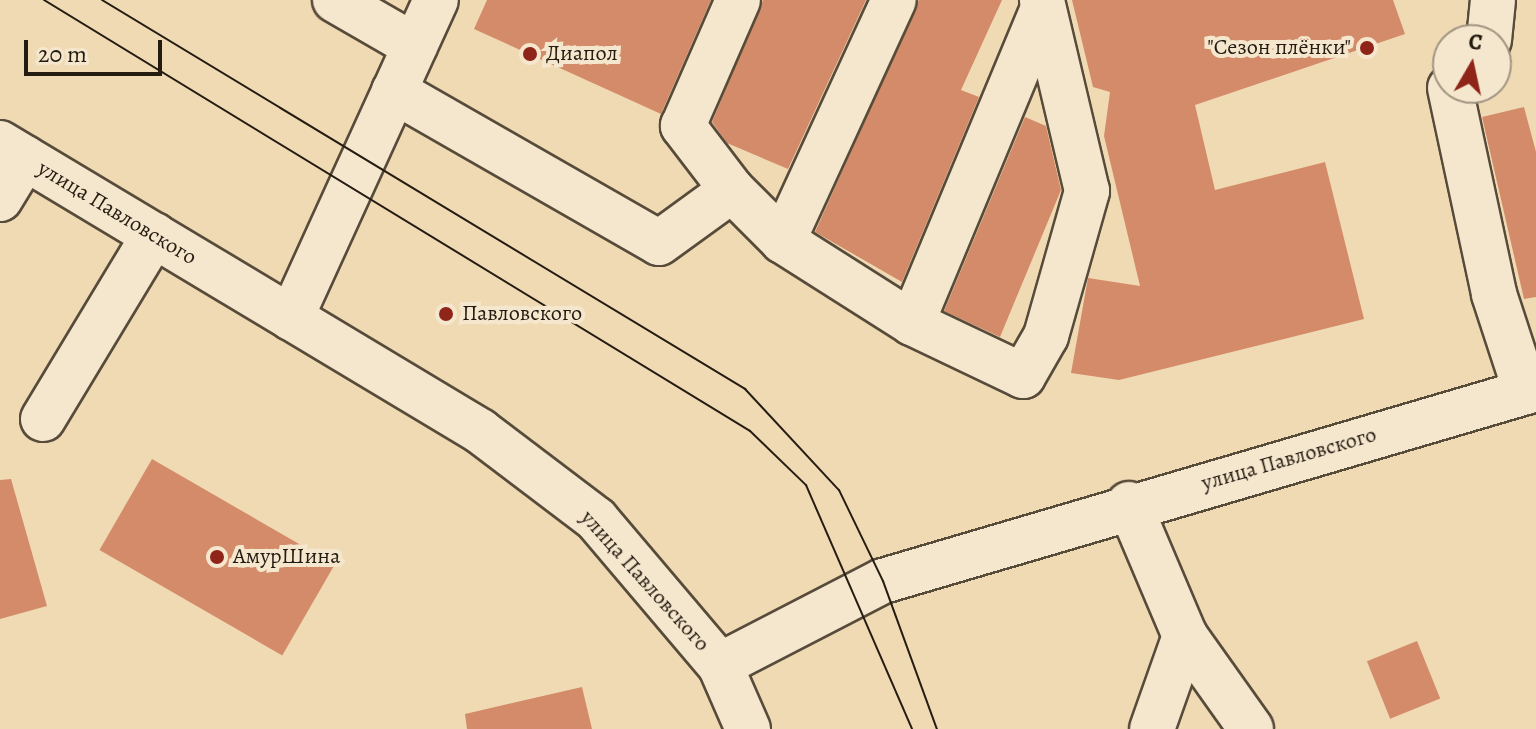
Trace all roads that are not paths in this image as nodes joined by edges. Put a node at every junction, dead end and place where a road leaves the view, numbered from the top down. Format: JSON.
{"nodes":[{"id":1,"x":335,"y":0,"type":"edge"},
{"id":2,"x":436,"y":0,"type":"edge"},
{"id":3,"x":738,"y":0,"type":"edge"},
{"id":4,"x":894,"y":0,"type":"edge"},
{"id":5,"x":1493,"y":0,"type":"edge"},
{"id":6,"x":1042,"y":4,"type":"edge"},
{"id":7,"x":1491,"y":24,"type":"edge"},
{"id":8,"x":415,"y":46,"type":"junction"},
{"id":9,"x":394,"y":91,"type":"junction"},
{"id":10,"x":1453,"y":104,"type":"edge"},
{"id":11,"x":12,"y":151,"type":"edge"},
{"id":12,"x":732,"y":190,"type":"junction"},
{"id":13,"x":0,"y":199,"type":"edge"},
{"id":14,"x":154,"y":235,"type":"junction"},
{"id":15,"x":783,"y":241,"type":"junction"},
{"id":16,"x":291,"y":318,"type":"junction"},
{"id":17,"x":912,"y":323,"type":"junction"},
{"id":18,"x":1531,"y":391,"type":"edge"},
{"id":19,"x":43,"y":419,"type":"dead end"},
{"id":20,"x":1129,"y":504,"type":"junction"},
{"id":21,"x":1185,"y":636,"type":"junction"},
{"id":22,"x":720,"y":665,"type":"junction"},
{"id":23,"x":748,"y":729,"type":"edge"},
{"id":24,"x":1152,"y":729,"type":"edge"},
{"id":25,"x":1251,"y":729,"type":"edge"}],
"edges":[{"from":1,"to":8,"type":"street"},
{"from":2,"to":8,"type":"street"},
{"from":3,"to":12,"type":"street"},
{"from":4,"to":15,"type":"street"},
{"from":5,"to":7,"type":"street"},
{"from":6,"to":17,"type":"street"},
{"from":6,"to":17,"type":"street"},
{"from":8,"to":9,"type":"street"},
{"from":9,"to":12,"type":"street"},
{"from":9,"to":16,"type":"street"},
{"from":10,"to":18,"type":"street"},
{"from":11,"to":13,"type":"street"},
{"from":11,"to":14,"type":"street","name":"улица Павловского"},
{"from":12,"to":15,"type":"street"},
{"from":14,"to":16,"type":"street","name":"улица Павловского"},
{"from":14,"to":19,"type":"street"},
{"from":15,"to":17,"type":"street"},
{"from":16,"to":22,"type":"street","name":"улица Павловского"},
{"from":18,"to":20,"type":"street","name":"улица Павловского"},
{"from":20,"to":21,"type":"street"},
{"from":20,"to":22,"type":"street","name":"улица Павловского"},
{"from":21,"to":24,"type":"street"},
{"from":21,"to":25,"type":"street"},
{"from":22,"to":23,"type":"street"}]}
